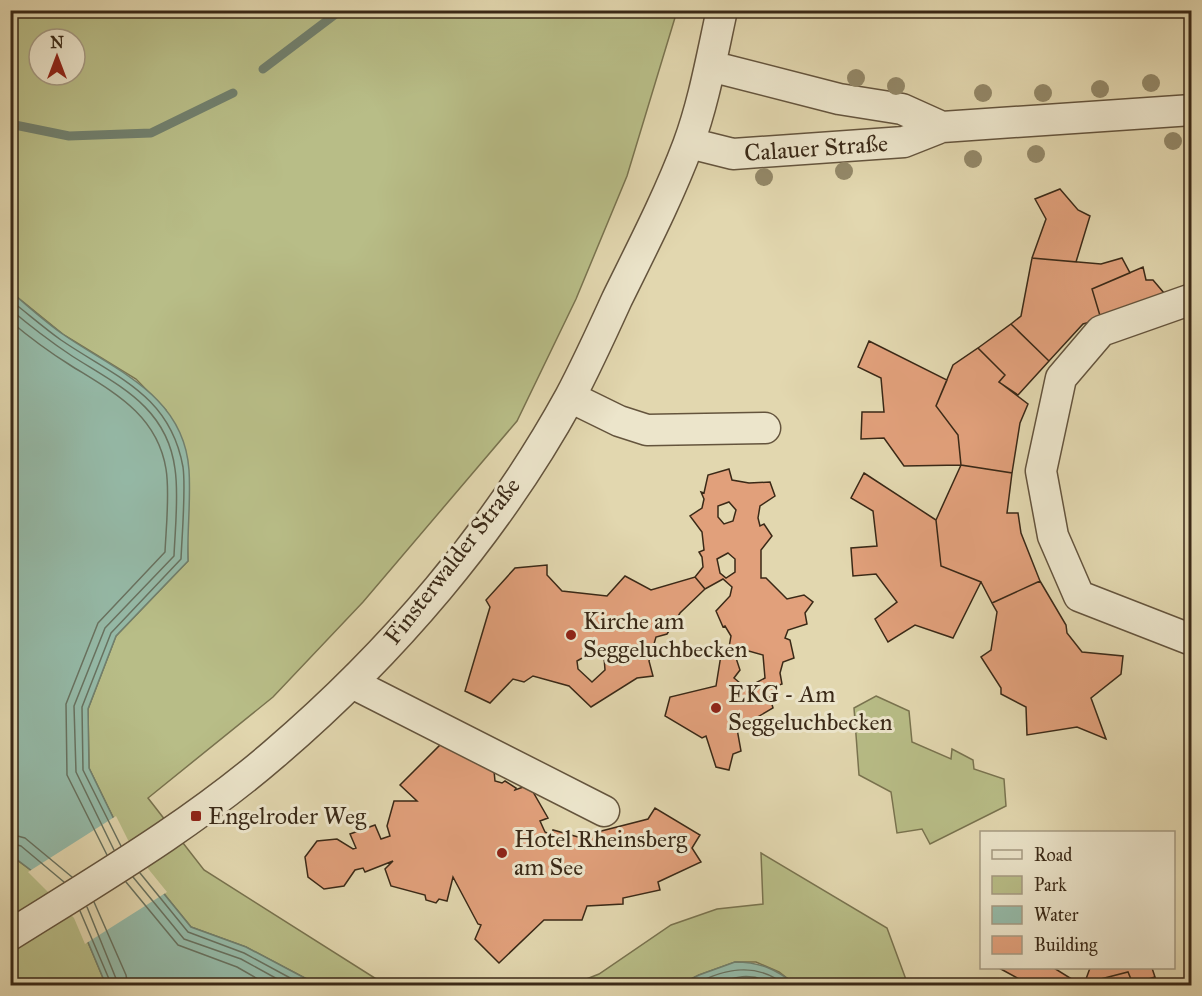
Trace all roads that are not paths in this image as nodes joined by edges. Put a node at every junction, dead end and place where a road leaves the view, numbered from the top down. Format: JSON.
{"nodes":[{"id":1,"x":722,"y":10,"type":"edge"},
{"id":2,"x":710,"y":66,"type":"junction"},
{"id":3,"x":1191,"y":110,"type":"edge"},
{"id":4,"x":942,"y":127,"type":"junction"},
{"id":5,"x":689,"y":143,"type":"junction"},
{"id":6,"x":1191,"y":299,"type":"edge"},
{"id":7,"x":570,"y":397,"type":"junction"},
{"id":8,"x":765,"y":428,"type":"dead end"},
{"id":9,"x":1191,"y":640,"type":"edge"},
{"id":10,"x":352,"y":684,"type":"junction"},
{"id":11,"x":604,"y":811,"type":"dead end"},
{"id":12,"x":10,"y":935,"type":"edge"}],
"edges":[{"from":1,"to":2,"type":"street","name":"Finsterwalder Straße"},
{"from":2,"to":4,"type":"street","name":"Calauer Straße"},
{"from":2,"to":5,"type":"street","name":"Finsterwalder Straße"},
{"from":3,"to":4,"type":"street","name":"Calauer Straße"},
{"from":4,"to":5,"type":"street","name":"Calauer Straße"},
{"from":5,"to":7,"type":"street","name":"Finsterwalder Straße"},
{"from":6,"to":9,"type":"street"},
{"from":7,"to":8,"type":"street"},
{"from":7,"to":10,"type":"street","name":"Finsterwalder Straße"},
{"from":10,"to":11,"type":"street"},
{"from":10,"to":12,"type":"street","name":"Finsterwalder Straße"}]}
